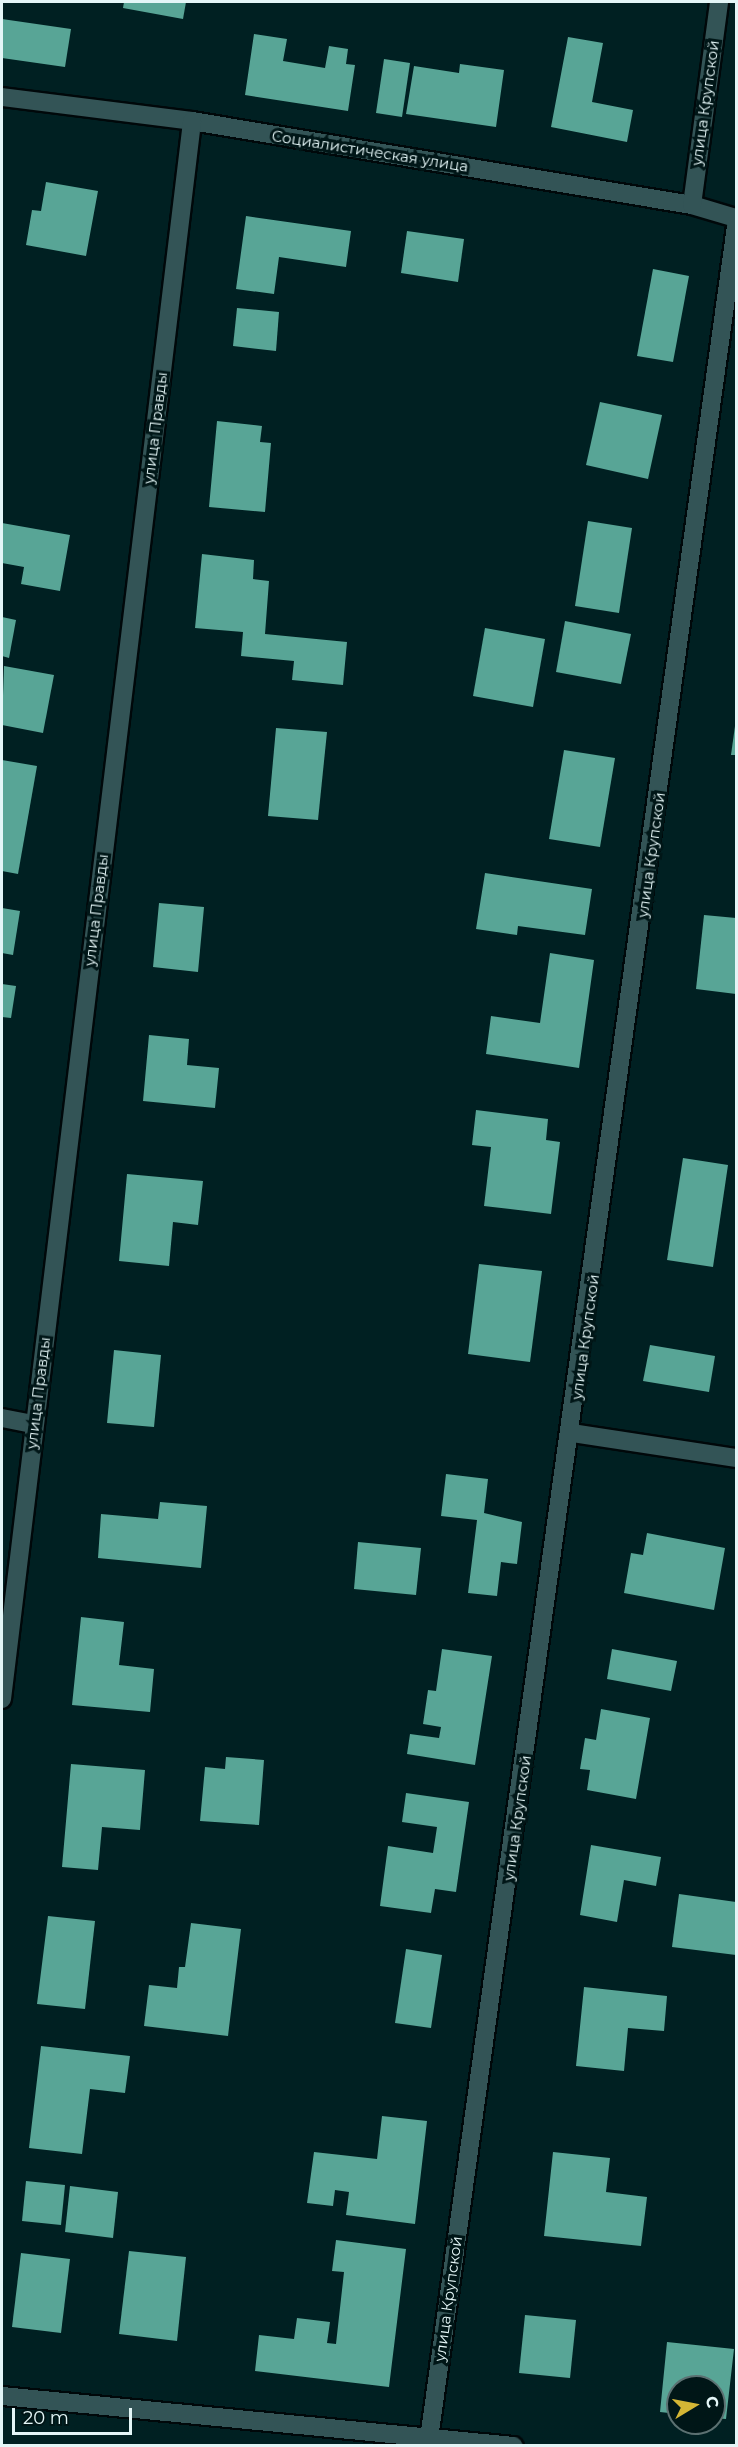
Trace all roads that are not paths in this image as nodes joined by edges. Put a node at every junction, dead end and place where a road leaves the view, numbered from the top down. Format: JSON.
{"nodes":[{"id":1,"x":719,"y":2,"type":"edge"},
{"id":2,"x":2,"y":98,"type":"edge"},
{"id":3,"x":192,"y":121,"type":"junction"},
{"id":4,"x":692,"y":205,"type":"junction"},
{"id":5,"x":736,"y":219,"type":"edge"},
{"id":6,"x":736,"y":227,"type":"edge"},
{"id":7,"x":2,"y":1418,"type":"edge"},
{"id":8,"x":34,"y":1424,"type":"junction"},
{"id":9,"x":572,"y":1433,"type":"junction"},
{"id":10,"x":736,"y":1458,"type":"edge"},
{"id":11,"x":2,"y":1699,"type":"edge"},
{"id":12,"x":2,"y":2396,"type":"edge"},
{"id":13,"x":428,"y":2440,"type":"edge"},
{"id":14,"x":514,"y":2445,"type":"edge"}],
"edges":[{"from":1,"to":4,"type":"street","name":"улица Крупской"},
{"from":2,"to":3,"type":"street","name":"Социалистическая улица"},
{"from":3,"to":4,"type":"street","name":"Социалистическая улица"},
{"from":3,"to":8,"type":"street","name":"улица Правды"},
{"from":4,"to":5,"type":"street","name":"Социалистическая улица"},
{"from":6,"to":9,"type":"street","name":"улица Крупской"},
{"from":7,"to":8,"type":"street"},
{"from":8,"to":11,"type":"street","name":"улица Правды"},
{"from":9,"to":10,"type":"street"},
{"from":9,"to":13,"type":"street","name":"улица Крупской"},
{"from":12,"to":13,"type":"street"},
{"from":13,"to":14,"type":"street"}]}
